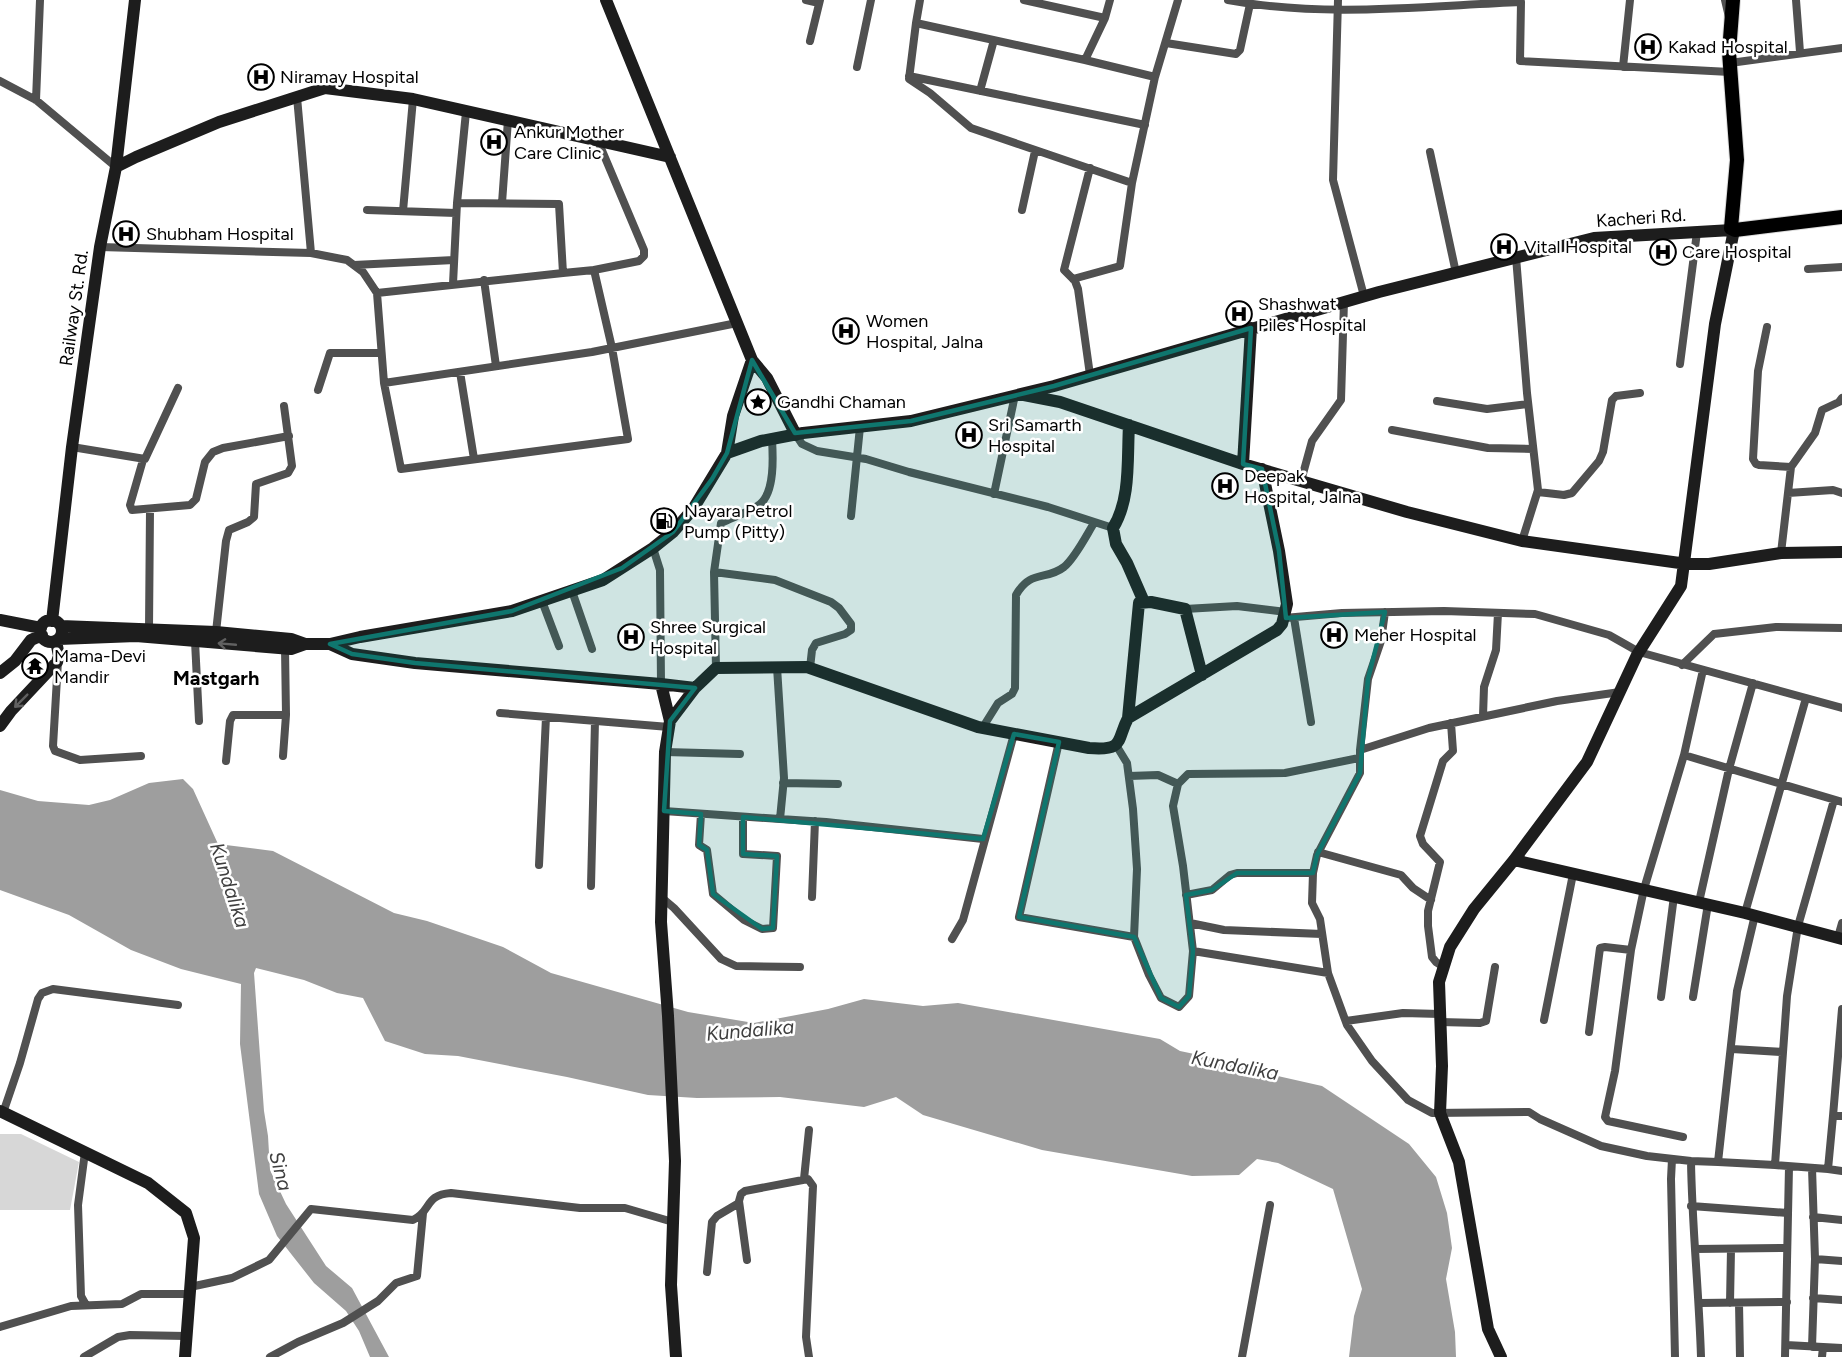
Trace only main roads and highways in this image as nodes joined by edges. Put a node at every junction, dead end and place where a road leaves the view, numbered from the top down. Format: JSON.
{"nodes":[{"id":1,"x":1732,"y":12,"type":"edge"},
{"id":2,"x":1842,"y":217,"type":"edge"}],
"edges":[{"from":1,"to":2,"type":"main road"}]}
